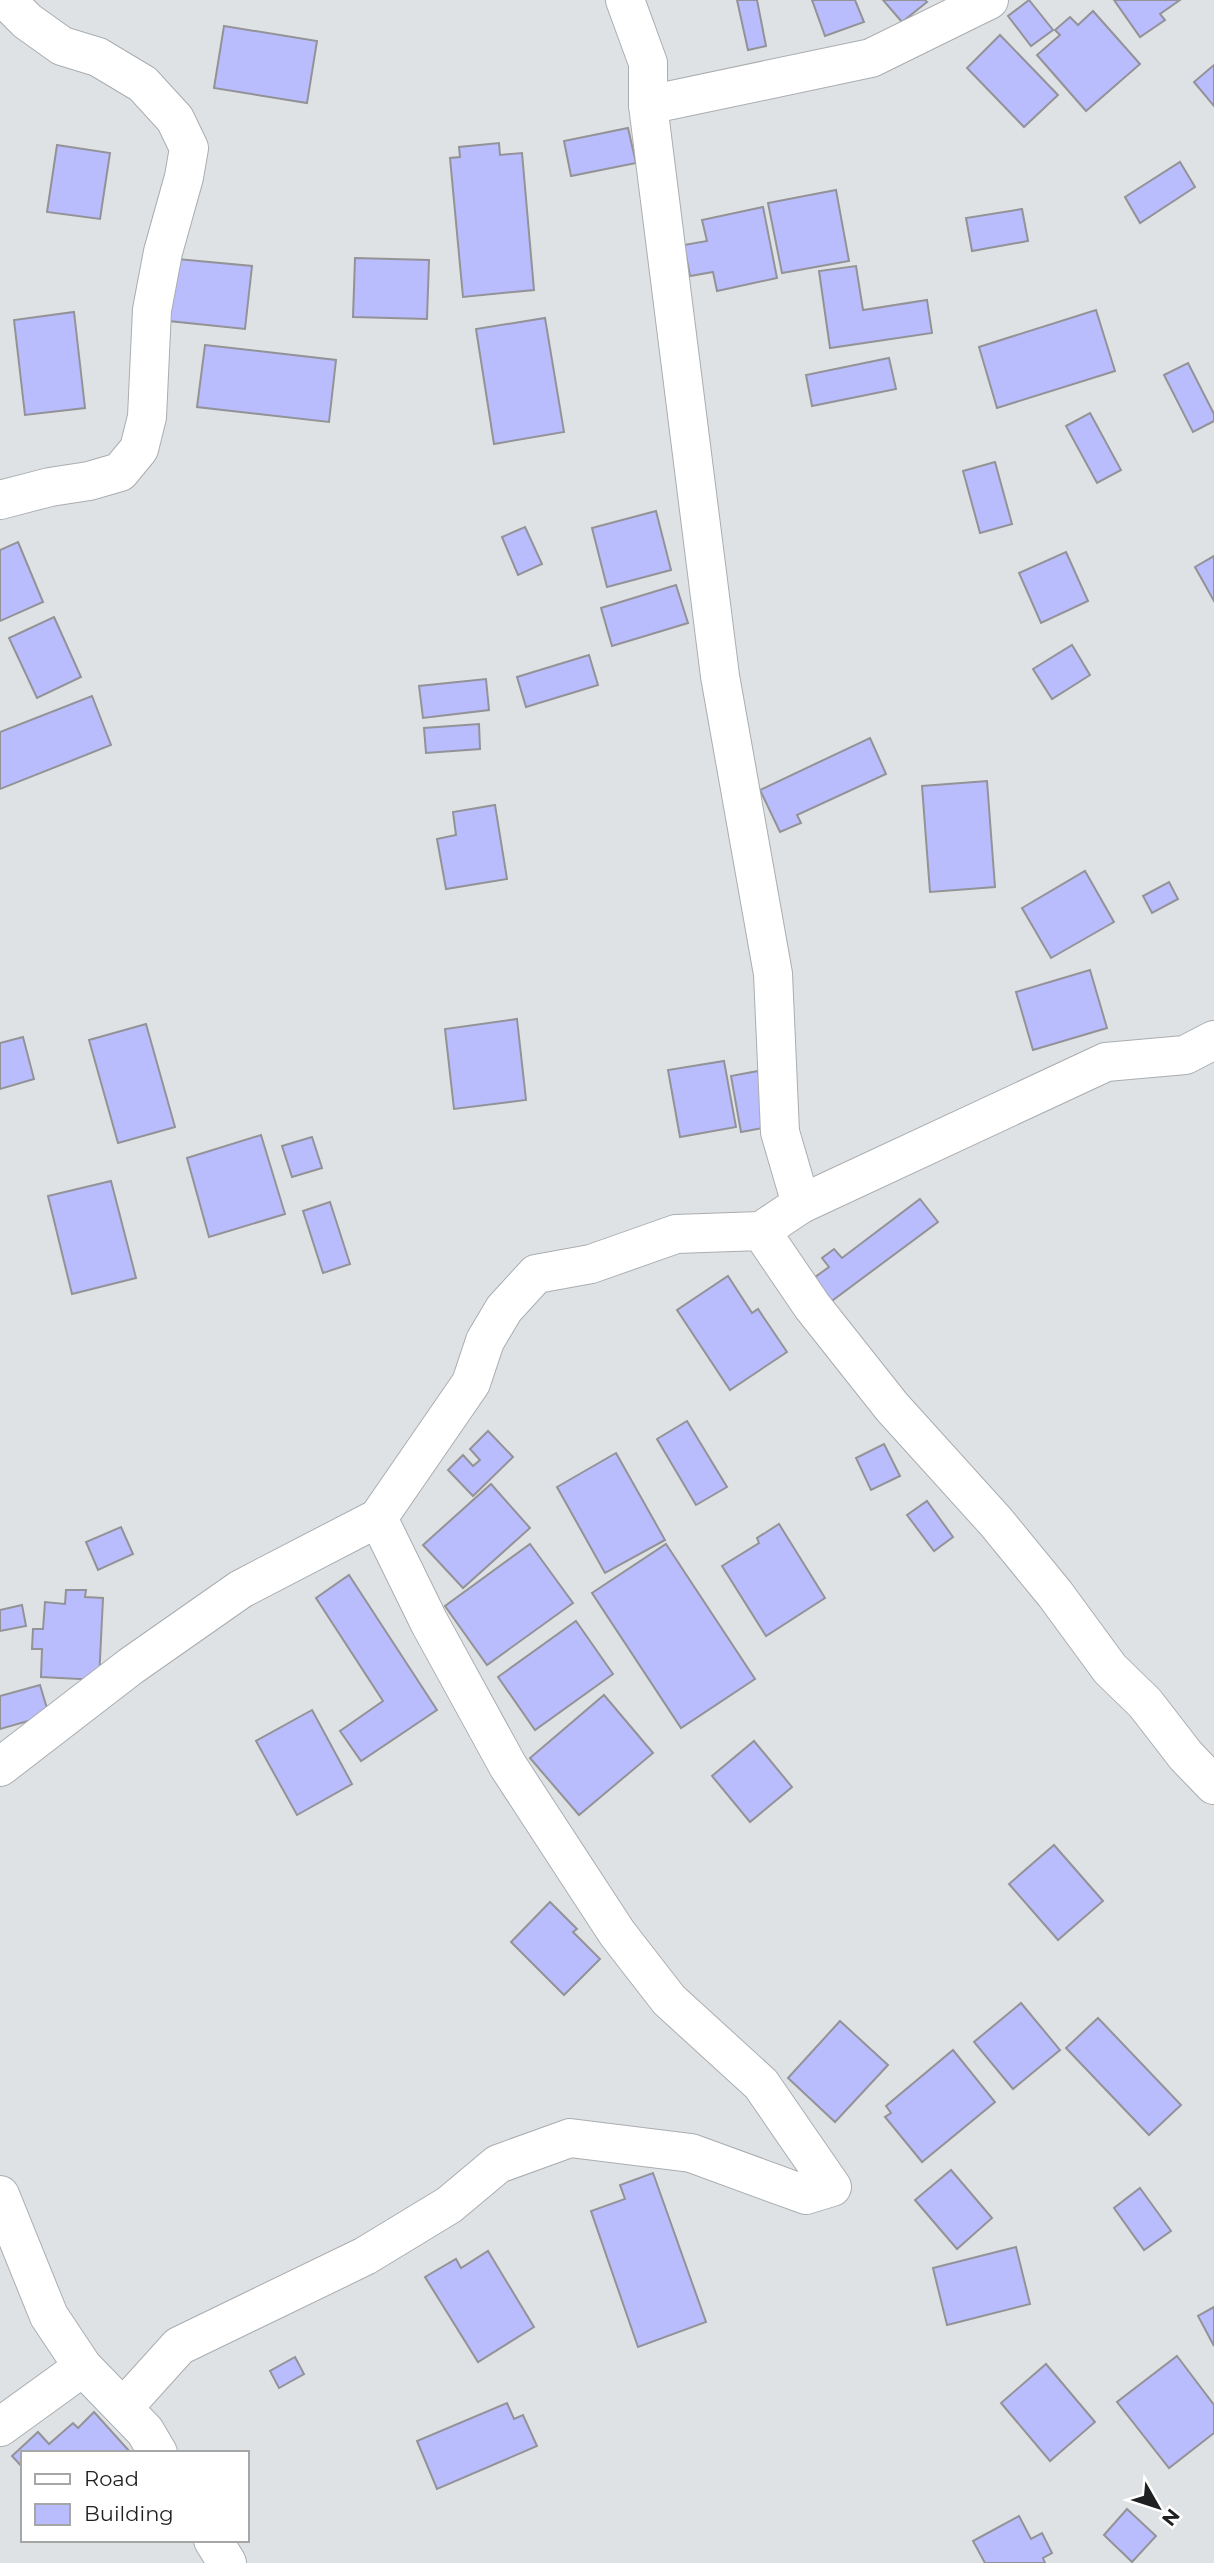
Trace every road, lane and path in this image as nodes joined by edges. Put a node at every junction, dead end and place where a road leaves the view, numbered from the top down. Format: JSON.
{"nodes":[{"id":1,"x":6,"y":0,"type":"edge"},
{"id":2,"x":625,"y":0,"type":"edge"},
{"id":3,"x":989,"y":0,"type":"edge"},
{"id":4,"x":648,"y":105,"type":"junction"},
{"id":5,"x":0,"y":500,"type":"edge"},
{"id":6,"x":1214,"y":1040,"type":"edge"},
{"id":7,"x":801,"y":1204,"type":"junction"},
{"id":8,"x":761,"y":1231,"type":"junction"},
{"id":9,"x":378,"y":1518,"type":"junction"},
{"id":10,"x":0,"y":1767,"type":"edge"},
{"id":11,"x":1214,"y":1786,"type":"edge"},
{"id":12,"x":0,"y":2195,"type":"edge"},
{"id":13,"x":83,"y":2367,"type":"junction"},
{"id":14,"x":122,"y":2408,"type":"junction"},
{"id":15,"x":0,"y":2427,"type":"edge"},
{"id":16,"x":157,"y":2451,"type":"edge"},
{"id":17,"x":214,"y":2542,"type":"edge"},
{"id":18,"x":227,"y":2563,"type":"edge"}],
"edges":[{"from":1,"to":5,"type":"street"},
{"from":2,"to":4,"type":"street"},
{"from":3,"to":4,"type":"street"},
{"from":4,"to":7,"type":"street"},
{"from":6,"to":7,"type":"street"},
{"from":7,"to":8,"type":"street"},
{"from":8,"to":9,"type":"street"},
{"from":8,"to":11,"type":"street"},
{"from":9,"to":10,"type":"street"},
{"from":9,"to":14,"type":"street"},
{"from":12,"to":13,"type":"street"},
{"from":13,"to":14,"type":"street"},
{"from":13,"to":15,"type":"street"},
{"from":14,"to":16,"type":"street"},
{"from":17,"to":18,"type":"street"}]}
